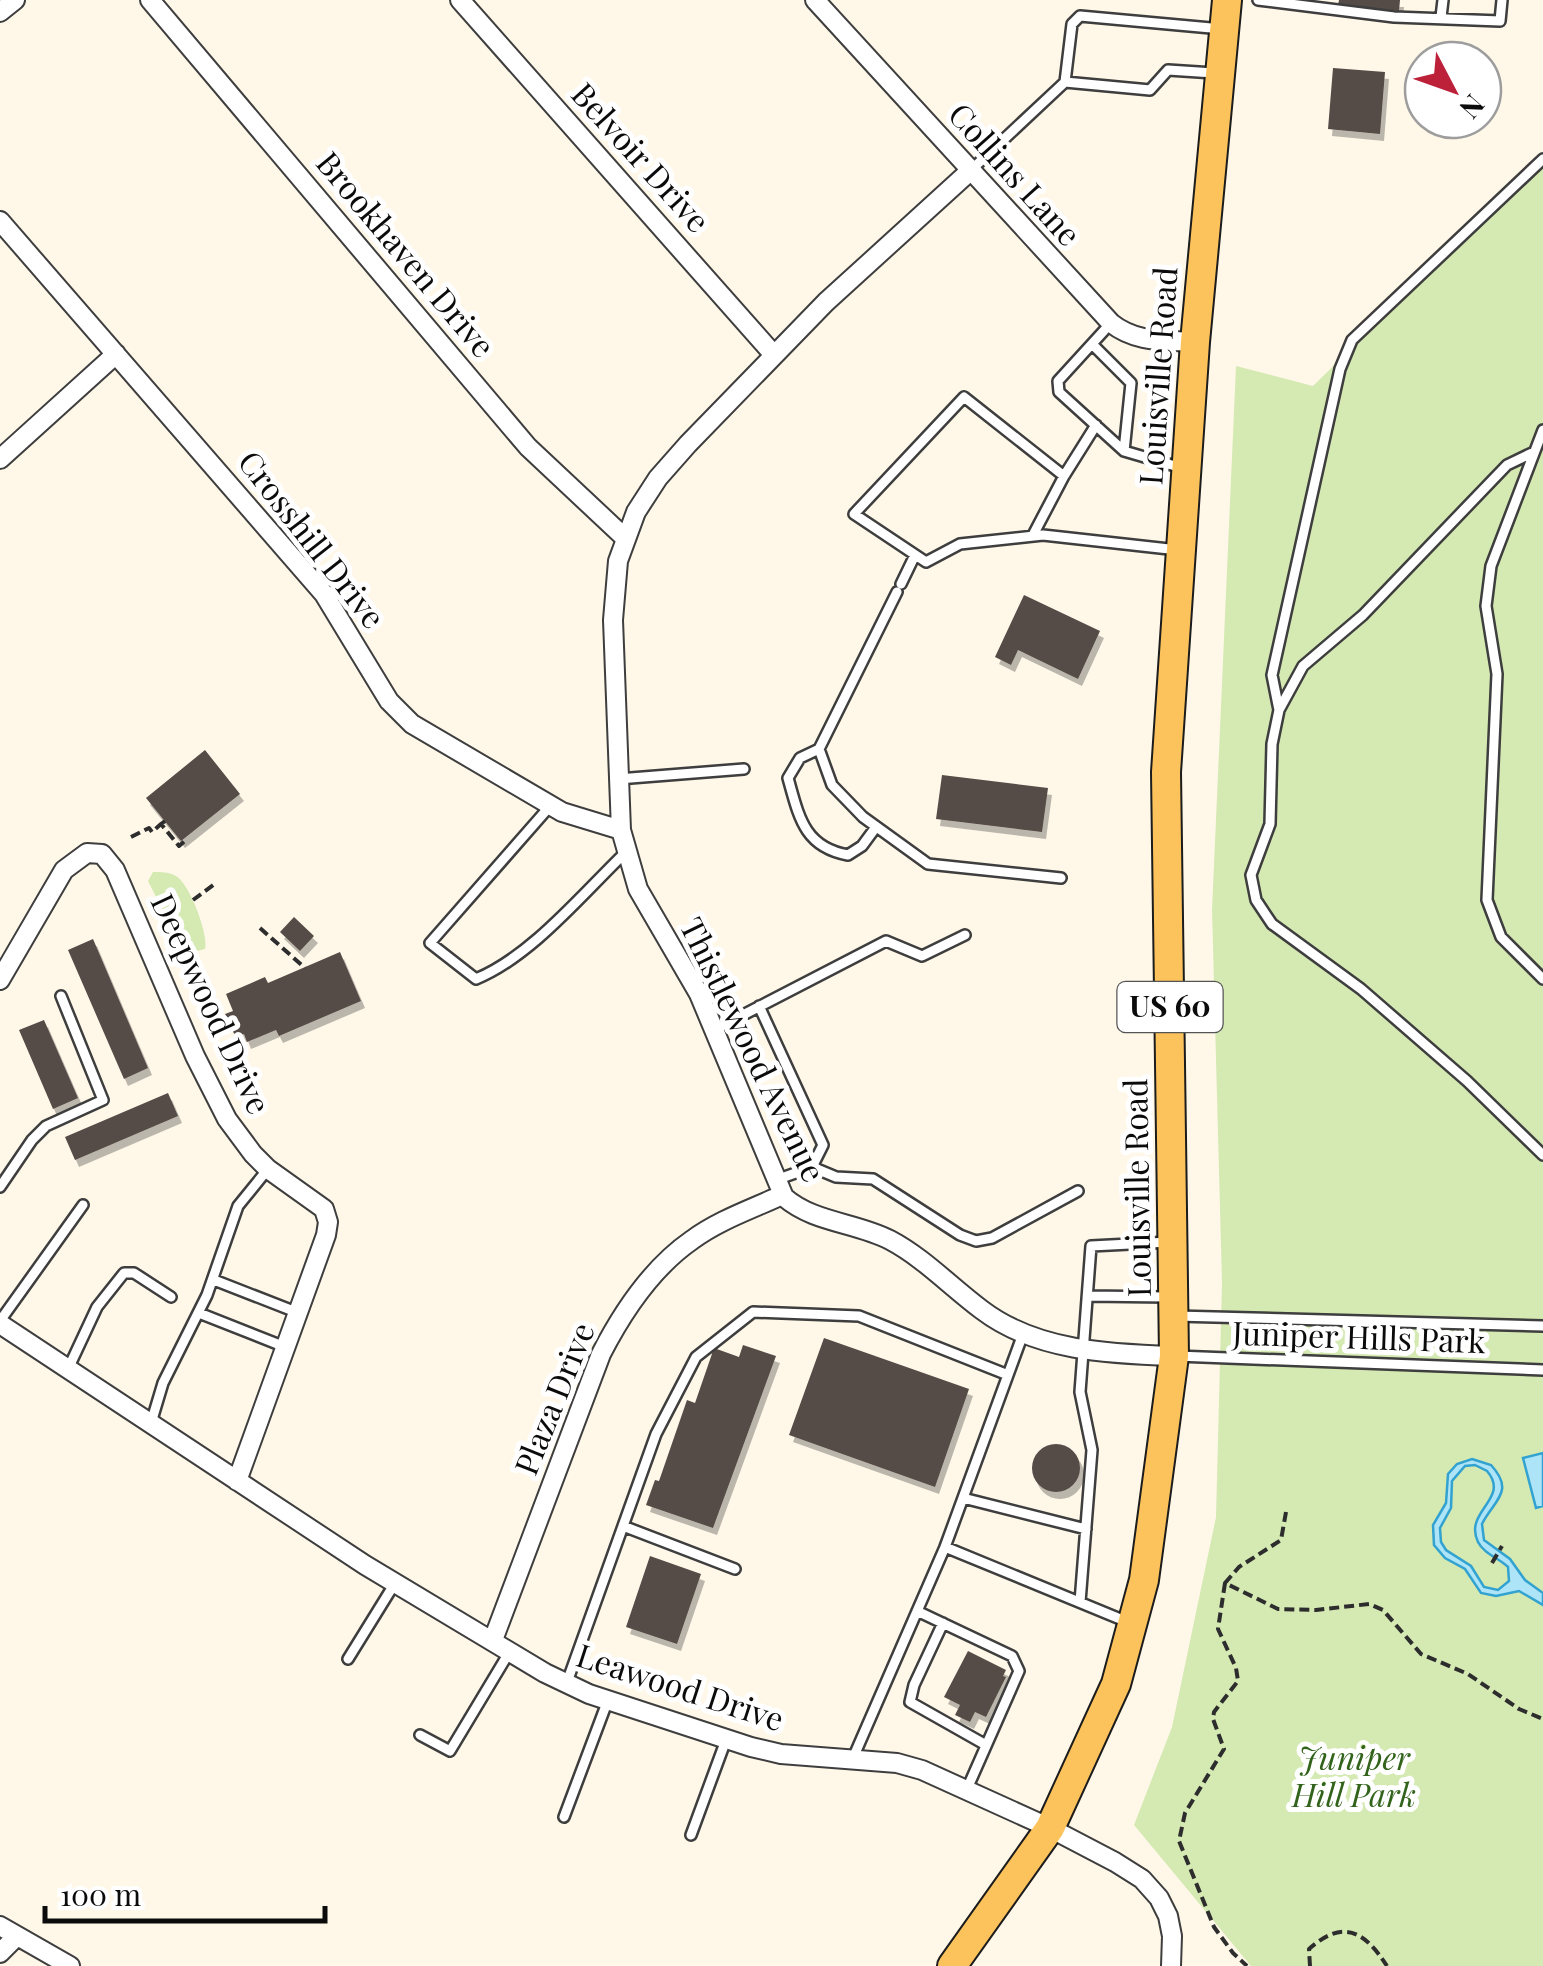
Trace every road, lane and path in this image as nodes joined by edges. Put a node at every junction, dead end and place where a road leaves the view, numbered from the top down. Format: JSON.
{"nodes":[{"id":1,"x":15,"y":0,"type":"edge"},
{"id":2,"x":150,"y":0,"type":"edge"},
{"id":3,"x":460,"y":0,"type":"edge"},
{"id":4,"x":816,"y":0,"type":"edge"},
{"id":5,"x":1227,"y":0,"type":"edge"},
{"id":6,"x":1258,"y":0,"type":"edge"},
{"id":7,"x":1443,"y":0,"type":"edge"},
{"id":8,"x":1502,"y":0,"type":"edge"},
{"id":9,"x":1308,"y":4,"type":"edge"},
{"id":10,"x":0,"y":12,"type":"edge"},
{"id":11,"x":1441,"y":17,"type":"junction"},
{"id":12,"x":1224,"y":29,"type":"junction"},
{"id":13,"x":1220,"y":74,"type":"junction"},
{"id":14,"x":1065,"y":82,"type":"junction"},
{"id":15,"x":1543,"y":159,"type":"edge"},
{"id":16,"x":970,"y":171,"type":"junction"},
{"id":17,"x":0,"y":220,"type":"edge"},
{"id":18,"x":1110,"y":323,"type":"junction"},
{"id":19,"x":1194,"y":342,"type":"junction"},
{"id":20,"x":1092,"y":344,"type":"junction"},
{"id":21,"x":116,"y":354,"type":"junction"},
{"id":22,"x":774,"y":355,"type":"junction"},
{"id":23,"x":1096,"y":426,"type":"junction"},
{"id":24,"x":1543,"y":430,"type":"edge"},
{"id":25,"x":1124,"y":451,"type":"junction"},
{"id":26,"x":1532,"y":453,"type":"junction"},
{"id":27,"x":0,"y":460,"type":"edge"},
{"id":28,"x":1186,"y":469,"type":"junction"},
{"id":29,"x":1064,"y":476,"type":"junction"},
{"id":30,"x":1033,"y":536,"type":"junction"},
{"id":31,"x":625,"y":538,"type":"junction"},
{"id":32,"x":1181,"y":550,"type":"junction"},
{"id":33,"x":915,"y":555,"type":"junction"},
{"id":34,"x":1279,"y":710,"type":"junction"},
{"id":35,"x":819,"y":749,"type":"junction"},
{"id":36,"x":744,"y":769,"type":"dead end"},
{"id":37,"x":618,"y":779,"type":"junction"},
{"id":38,"x":550,"y":805,"type":"junction"},
{"id":39,"x":876,"y":827,"type":"junction"},
{"id":40,"x":621,"y":830,"type":"junction"},
{"id":41,"x":131,"y":837,"type":"dead end"},
{"id":42,"x":187,"y":839,"type":"dead end"},
{"id":43,"x":627,"y":851,"type":"junction"},
{"id":44,"x":1061,"y":878,"type":"dead end"},
{"id":45,"x":216,"y":883,"type":"dead end"},
{"id":46,"x":193,"y":900,"type":"dead end"},
{"id":47,"x":260,"y":928,"type":"dead end"},
{"id":48,"x":965,"y":935,"type":"dead end"},
{"id":49,"x":305,"y":968,"type":"dead end"},
{"id":50,"x":1543,"y":979,"type":"edge"},
{"id":51,"x":0,"y":980,"type":"edge"},
{"id":52,"x":61,"y":996,"type":"dead end"},
{"id":53,"x":760,"y":1006,"type":"junction"},
{"id":54,"x":714,"y":1030,"type":"junction"},
{"id":55,"x":1543,"y":1155,"type":"edge"},
{"id":56,"x":812,"y":1167,"type":"junction"},
{"id":57,"x":268,"y":1169,"type":"junction"},
{"id":58,"x":0,"y":1188,"type":"edge"},
{"id":59,"x":779,"y":1188,"type":"junction"},
{"id":60,"x":1078,"y":1191,"type":"dead end"},
{"id":61,"x":84,"y":1204,"type":"dead end"},
{"id":62,"x":1174,"y":1242,"type":"junction"},
{"id":63,"x":214,"y":1280,"type":"junction"},
{"id":64,"x":171,"y":1296,"type":"dead end"},
{"id":65,"x":1088,"y":1296,"type":"junction"},
{"id":66,"x":1175,"y":1307,"type":"junction"},
{"id":67,"x":296,"y":1312,"type":"junction"},
{"id":68,"x":200,"y":1314,"type":"junction"},
{"id":69,"x":0,"y":1323,"type":"edge"},
{"id":70,"x":1543,"y":1326,"type":"edge"},
{"id":71,"x":1023,"y":1334,"type":"junction"},
{"id":72,"x":285,"y":1347,"type":"junction"},
{"id":73,"x":1084,"y":1349,"type":"junction"},
{"id":74,"x":1174,"y":1356,"type":"junction"},
{"id":75,"x":68,"y":1369,"type":"junction"},
{"id":76,"x":1543,"y":1370,"type":"edge"},
{"id":77,"x":1008,"y":1374,"type":"junction"},
{"id":78,"x":150,"y":1424,"type":"junction"},
{"id":79,"x":237,"y":1481,"type":"junction"},
{"id":80,"x":963,"y":1498,"type":"junction"},
{"id":81,"x":1286,"y":1512,"type":"dead end"},
{"id":82,"x":623,"y":1526,"type":"junction"},
{"id":83,"x":1086,"y":1529,"type":"junction"},
{"id":84,"x":1502,"y":1546,"type":"dead end"},
{"id":85,"x":945,"y":1547,"type":"junction"},
{"id":86,"x":1492,"y":1564,"type":"dead end"},
{"id":87,"x":735,"y":1569,"type":"dead end"},
{"id":88,"x":394,"y":1583,"type":"junction"},
{"id":89,"x":1226,"y":1583,"type":"junction"},
{"id":90,"x":1080,"y":1602,"type":"junction"},
{"id":91,"x":917,"y":1611,"type":"junction"},
{"id":92,"x":943,"y":1623,"type":"junction"},
{"id":93,"x":1133,"y":1624,"type":"junction"},
{"id":94,"x":492,"y":1640,"type":"junction"},
{"id":95,"x":510,"y":1651,"type":"junction"},
{"id":96,"x":348,"y":1659,"type":"dead end"},
{"id":97,"x":566,"y":1684,"type":"junction"},
{"id":98,"x":608,"y":1700,"type":"junction"},
{"id":99,"x":1543,"y":1719,"type":"edge"},
{"id":100,"x":420,"y":1735,"type":"dead end"},
{"id":101,"x":726,"y":1740,"type":"junction"},
{"id":102,"x":986,"y":1745,"type":"junction"},
{"id":103,"x":853,"y":1758,"type":"junction"},
{"id":104,"x":967,"y":1790,"type":"junction"},
{"id":105,"x":564,"y":1817,"type":"dead end"},
{"id":106,"x":1050,"y":1828,"type":"junction"},
{"id":107,"x":690,"y":1835,"type":"dead end"},
{"id":108,"x":0,"y":1926,"type":"edge"},
{"id":109,"x":16,"y":1936,"type":"junction"},
{"id":110,"x":0,"y":1953,"type":"edge"},
{"id":111,"x":70,"y":1966,"type":"edge"},
{"id":112,"x":952,"y":1966,"type":"edge"},
{"id":113,"x":1171,"y":1966,"type":"edge"},
{"id":114,"x":1247,"y":1966,"type":"edge"},
{"id":115,"x":1310,"y":1966,"type":"edge"},
{"id":116,"x":1387,"y":1966,"type":"edge"}],
"edges":[{"from":1,"to":10,"type":"street"},
{"from":2,"to":31,"type":"street","name":"Brookhaven Drive"},
{"from":3,"to":22,"type":"street","name":"Belvoir Drive"},
{"from":4,"to":16,"type":"street","name":"Collins Lane"},
{"from":5,"to":12,"type":"main road","name":"Louisville Road","number":"US 60"},
{"from":6,"to":9,"type":"lane"},
{"from":7,"to":11,"type":"lane"},
{"from":8,"to":11,"type":"lane"},
{"from":9,"to":11,"type":"lane"},
{"from":12,"to":13,"type":"main road","name":"Louisville Road","number":"US 60"},
{"from":12,"to":14,"type":"lane"},
{"from":13,"to":14,"type":"lane"},
{"from":13,"to":19,"type":"main road","name":"Louisville Road","number":"US 60"},
{"from":14,"to":16,"type":"lane"},
{"from":15,"to":34,"type":"lane"},
{"from":16,"to":18,"type":"street","name":"Collins Lane"},
{"from":16,"to":22,"type":"street","name":"Thistlewood Avenue"},
{"from":17,"to":21,"type":"street","name":"Crosshill Drive"},
{"from":18,"to":19,"type":"street","name":"Collins Lane"},
{"from":18,"to":20,"type":"lane"},
{"from":19,"to":28,"type":"main road","name":"Louisville Road","number":"US 60"},
{"from":20,"to":23,"type":"lane"},
{"from":20,"to":25,"type":"lane"},
{"from":21,"to":27,"type":"street"},
{"from":21,"to":38,"type":"street","name":"Crosshill Drive"},
{"from":22,"to":31,"type":"street","name":"Thistlewood Avenue"},
{"from":23,"to":25,"type":"lane"},
{"from":23,"to":29,"type":"lane"},
{"from":24,"to":26,"type":"lane"},
{"from":25,"to":28,"type":"lane"},
{"from":26,"to":34,"type":"lane"},
{"from":26,"to":50,"type":"lane"},
{"from":28,"to":32,"type":"main road","name":"Louisville Road","number":"US 60"},
{"from":29,"to":30,"type":"lane"},
{"from":29,"to":33,"type":"lane"},
{"from":30,"to":32,"type":"lane"},
{"from":30,"to":33,"type":"lane"},
{"from":31,"to":37,"type":"street","name":"Thistlewood Avenue"},
{"from":32,"to":62,"type":"main road","name":"Louisville Road","number":"US 60"},
{"from":33,"to":35,"type":"lane"},
{"from":34,"to":55,"type":"lane"},
{"from":35,"to":39,"type":"lane"},
{"from":35,"to":39,"type":"lane"},
{"from":36,"to":37,"type":"lane"},
{"from":37,"to":40,"type":"street","name":"Thistlewood Avenue"},
{"from":38,"to":40,"type":"street","name":"Crosshill Drive"},
{"from":38,"to":43,"type":"lane"},
{"from":39,"to":44,"type":"lane"},
{"from":40,"to":43,"type":"street","name":"Thistlewood Avenue"},
{"from":41,"to":42,"type":"path"},
{"from":43,"to":54,"type":"street","name":"Thistlewood Avenue"},
{"from":45,"to":46,"type":"path"},
{"from":47,"to":49,"type":"path"},
{"from":48,"to":53,"type":"lane"},
{"from":51,"to":57,"type":"street","name":"Deepwood Drive"},
{"from":52,"to":58,"type":"lane"},
{"from":53,"to":54,"type":"lane"},
{"from":53,"to":56,"type":"lane"},
{"from":54,"to":59,"type":"street","name":"Thistlewood Avenue"},
{"from":56,"to":59,"type":"lane"},
{"from":56,"to":60,"type":"lane"},
{"from":57,"to":63,"type":"lane"},
{"from":57,"to":67,"type":"street","name":"Deepwood Drive"},
{"from":59,"to":71,"type":"street","name":"Thistlewood Avenue"},
{"from":59,"to":94,"type":"street","name":"Plaza Drive"},
{"from":61,"to":69,"type":"lane"},
{"from":62,"to":65,"type":"lane"},
{"from":62,"to":66,"type":"main road","name":"Louisville Road","number":"US 60"},
{"from":63,"to":67,"type":"lane"},
{"from":63,"to":68,"type":"lane"},
{"from":64,"to":75,"type":"lane"},
{"from":65,"to":66,"type":"lane","name":"Juniper Hills Park"},
{"from":65,"to":73,"type":"lane"},
{"from":66,"to":70,"type":"lane","name":"Juniper Hills Park"},
{"from":66,"to":74,"type":"main road","name":"Louisville Road","number":"US 60"},
{"from":67,"to":72,"type":"street","name":"Deepwood Drive"},
{"from":68,"to":72,"type":"lane"},
{"from":68,"to":78,"type":"lane"},
{"from":69,"to":75,"type":"street","name":"Leawood Drive"},
{"from":71,"to":73,"type":"street","name":"Thistlewood Avenue"},
{"from":71,"to":77,"type":"lane"},
{"from":72,"to":79,"type":"street","name":"Deepwood Drive"},
{"from":73,"to":74,"type":"street","name":"Thistlewood Avenue"},
{"from":73,"to":83,"type":"lane"},
{"from":74,"to":76,"type":"lane","name":"Juniper Hills Park"},
{"from":74,"to":93,"type":"main road","name":"Louisville Road","number":"US 60"},
{"from":75,"to":78,"type":"street","name":"Leawood Drive"},
{"from":77,"to":80,"type":"lane"},
{"from":77,"to":82,"type":"lane"},
{"from":78,"to":79,"type":"street","name":"Leawood Drive"},
{"from":79,"to":88,"type":"street","name":"Leawood Drive"},
{"from":80,"to":83,"type":"lane"},
{"from":80,"to":85,"type":"lane"},
{"from":81,"to":89,"type":"path"},
{"from":82,"to":87,"type":"lane"},
{"from":82,"to":97,"type":"lane"},
{"from":83,"to":90,"type":"lane"},
{"from":84,"to":86,"type":"path"},
{"from":85,"to":90,"type":"lane"},
{"from":85,"to":91,"type":"lane"},
{"from":88,"to":94,"type":"street","name":"Leawood Drive"},
{"from":88,"to":96,"type":"lane"},
{"from":89,"to":99,"type":"path"},
{"from":89,"to":114,"type":"path"},
{"from":90,"to":93,"type":"lane"},
{"from":91,"to":92,"type":"lane"},
{"from":91,"to":103,"type":"lane"},
{"from":92,"to":102,"type":"lane"},
{"from":92,"to":102,"type":"lane"},
{"from":93,"to":106,"type":"main road","name":"Louisville Road","number":"US 60"},
{"from":94,"to":95,"type":"street","name":"Leawood Drive"},
{"from":95,"to":97,"type":"street","name":"Leawood Drive"},
{"from":95,"to":100,"type":"lane"},
{"from":97,"to":98,"type":"street","name":"Leawood Drive"},
{"from":98,"to":101,"type":"street","name":"Leawood Drive"},
{"from":98,"to":105,"type":"lane"},
{"from":101,"to":103,"type":"street","name":"Leawood Drive"},
{"from":101,"to":107,"type":"lane"},
{"from":102,"to":104,"type":"lane"},
{"from":103,"to":104,"type":"street","name":"Leawood Drive"},
{"from":104,"to":106,"type":"street","name":"Leawood Drive"},
{"from":106,"to":112,"type":"main road","name":"Louisville Road","number":"US 60"},
{"from":106,"to":113,"type":"street","name":"Leawood Drive"},
{"from":108,"to":109,"type":"street"},
{"from":109,"to":110,"type":"street"},
{"from":109,"to":111,"type":"street"},
{"from":115,"to":116,"type":"path"}]}
